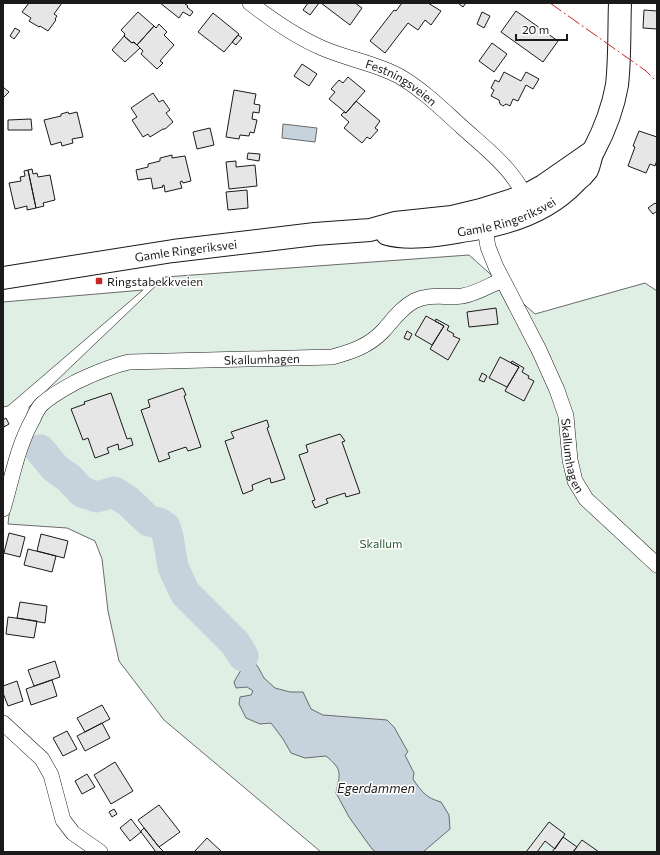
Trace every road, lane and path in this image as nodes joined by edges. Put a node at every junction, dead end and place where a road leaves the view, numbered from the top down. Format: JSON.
{"nodes":[{"id":1,"x":250,"y":3,"type":"edge"},
{"id":2,"x":620,"y":3,"type":"edge"},
{"id":3,"x":592,"y":152,"type":"junction"},
{"id":4,"x":526,"y":196,"type":"junction"},
{"id":5,"x":483,"y":219,"type":"junction"},
{"id":6,"x":3,"y":278,"type":"edge"},
{"id":7,"x":502,"y":280,"type":"junction"},
{"id":8,"x":3,"y":509,"type":"edge"},
{"id":9,"x":657,"y":565,"type":"edge"},
{"id":10,"x":3,"y":722,"type":"edge"},
{"id":11,"x":100,"y":852,"type":"edge"}],
"edges":[{"from":1,"to":4,"type":"street","name":"Festningsveien"},
{"from":2,"to":3,"type":"main road","name":"Gamle Ringeriksvei"},
{"from":3,"to":4,"type":"main road","name":"Gamle Ringeriksvei"},
{"from":3,"to":5,"type":"main road","name":"Gamle Ringeriksvei"},
{"from":4,"to":5,"type":"main road","name":"Gamle Ringeriksvei"},
{"from":5,"to":6,"type":"main road","name":"Gamle Ringeriksvei"},
{"from":5,"to":7,"type":"street","name":"Skallumhagen"},
{"from":7,"to":8,"type":"street","name":"Skallumhagen"},
{"from":7,"to":9,"type":"street","name":"Skallumhagen"},
{"from":10,"to":11,"type":"street"}]}
